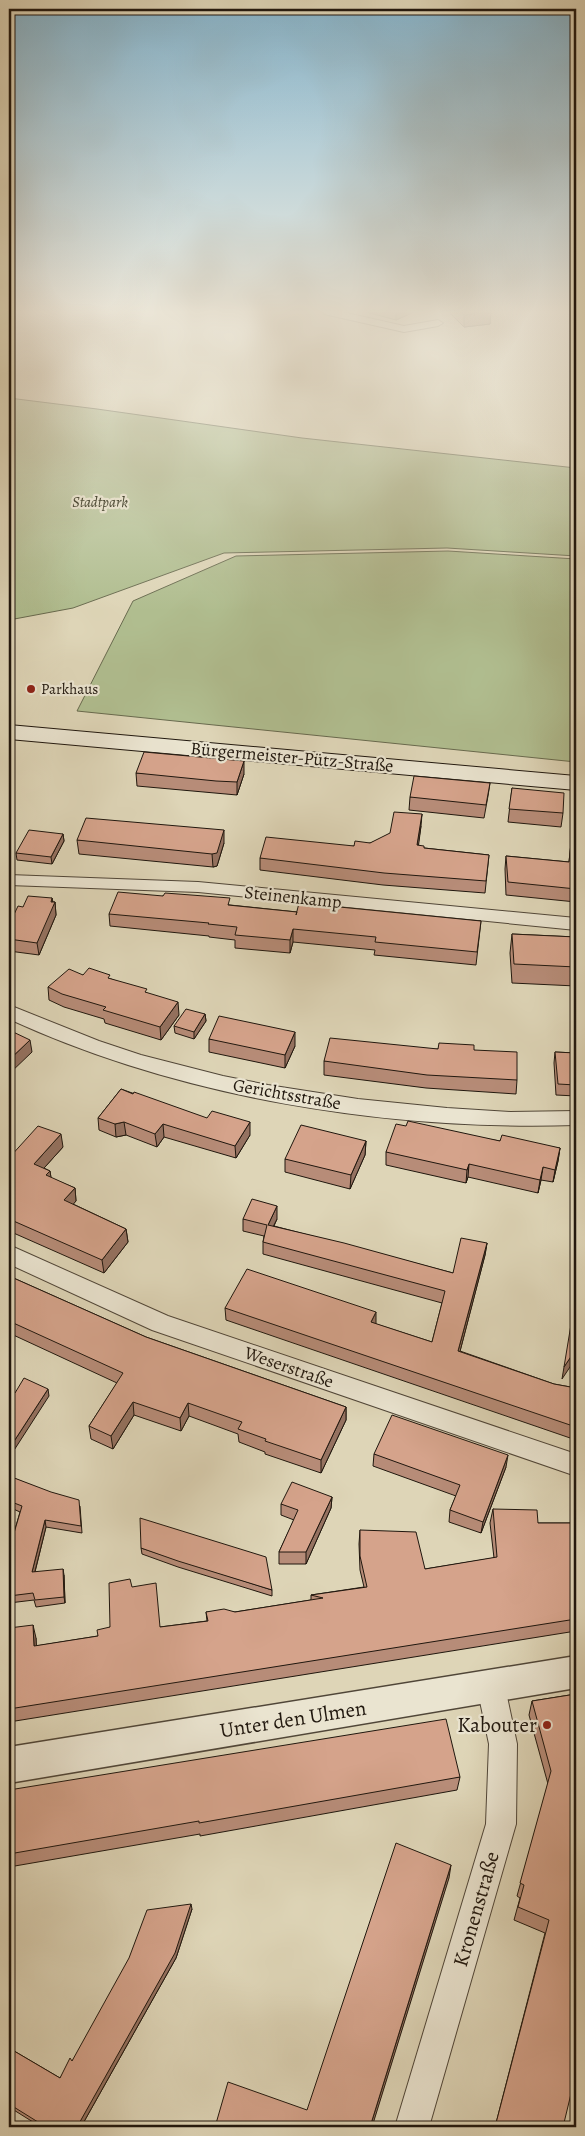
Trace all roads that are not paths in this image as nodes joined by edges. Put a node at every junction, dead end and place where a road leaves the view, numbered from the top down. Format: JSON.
{"nodes":[{"id":1,"x":9,"y":732,"type":"edge"},
{"id":2,"x":576,"y":783,"type":"edge"},
{"id":3,"x":9,"y":880,"type":"edge"},
{"id":4,"x":576,"y":924,"type":"edge"},
{"id":5,"x":9,"y":1011,"type":"edge"},
{"id":6,"x":576,"y":1118,"type":"edge"},
{"id":7,"x":9,"y":1254,"type":"edge"},
{"id":8,"x":576,"y":1465,"type":"edge"},
{"id":9,"x":576,"y":1672,"type":"edge"},
{"id":10,"x":491,"y":1687,"type":"junction"},
{"id":11,"x":9,"y":1765,"type":"edge"},
{"id":12,"x":412,"y":2127,"type":"edge"}],
"edges":[{"from":1,"to":2,"type":"main road","name":"Bürgermeister-Pütz-Straße"},
{"from":3,"to":4,"type":"street","name":"Steinenkamp"},
{"from":5,"to":6,"type":"street","name":"Gerichtsstraße"},
{"from":7,"to":8,"type":"street","name":"Weserstraße"},
{"from":9,"to":10,"type":"street","name":"Unter den Ulmen"},
{"from":10,"to":11,"type":"street","name":"Unter den Ulmen"},
{"from":10,"to":12,"type":"street","name":"Kronenstraße"}]}
